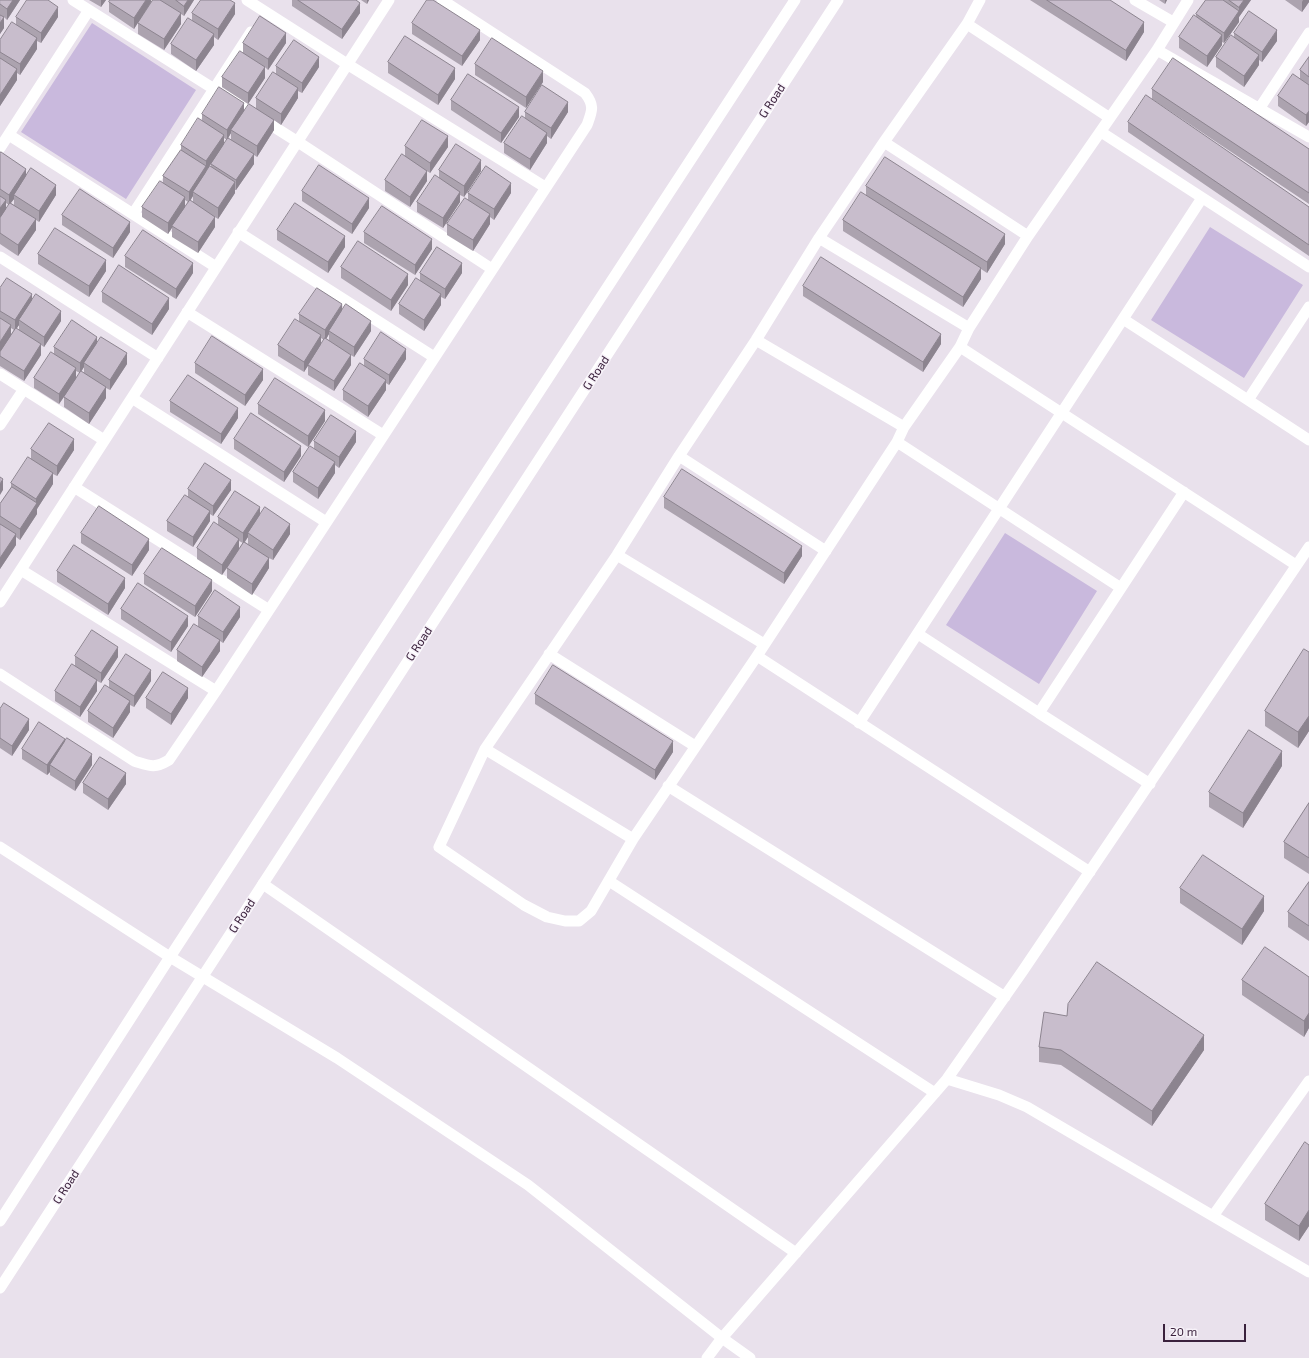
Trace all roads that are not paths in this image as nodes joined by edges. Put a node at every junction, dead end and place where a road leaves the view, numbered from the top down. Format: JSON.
{"nodes":[{"id":1,"x":73,"y":0,"type":"edge"},
{"id":2,"x":247,"y":0,"type":"edge"},
{"id":3,"x":389,"y":0,"type":"edge"},
{"id":4,"x":442,"y":0,"type":"edge"},
{"id":5,"x":795,"y":0,"type":"edge"},
{"id":6,"x":838,"y":0,"type":"edge"},
{"id":7,"x":980,"y":0,"type":"edge"},
{"id":8,"x":1135,"y":0,"type":"edge"},
{"id":9,"x":1188,"y":0,"type":"edge"},
{"id":10,"x":89,"y":10,"type":"junction"},
{"id":11,"x":260,"y":17,"type":"junction"},
{"id":12,"x":1173,"y":22,"type":"junction"},
{"id":13,"x":967,"y":24,"type":"junction"},
{"id":14,"x":1309,"y":33,"type":"edge"},
{"id":15,"x":1157,"y":50,"type":"junction"},
{"id":16,"x":347,"y":64,"type":"junction"},
{"id":17,"x":215,"y":88,"type":"junction"},
{"id":18,"x":1259,"y":109,"type":"junction"},
{"id":19,"x":1110,"y":118,"type":"junction"},
{"id":20,"x":1101,"y":132,"type":"junction"},
{"id":21,"x":9,"y":134,"type":"junction"},
{"id":22,"x":1309,"y":137,"type":"edge"},
{"id":23,"x":298,"y":142,"type":"junction"},
{"id":24,"x":884,"y":142,"type":"junction"},
{"id":25,"x":0,"y":148,"type":"edge"},
{"id":26,"x":545,"y":187,"type":"junction"},
{"id":27,"x":1202,"y":198,"type":"junction"},
{"id":28,"x":133,"y":214,"type":"junction"},
{"id":29,"x":238,"y":232,"type":"junction"},
{"id":30,"x":1028,"y":236,"type":"junction"},
{"id":31,"x":819,"y":238,"type":"junction"},
{"id":32,"x":0,"y":257,"type":"edge"},
{"id":33,"x":216,"y":267,"type":"junction"},
{"id":34,"x":1309,"y":267,"type":"edge"},
{"id":35,"x":492,"y":269,"type":"junction"},
{"id":36,"x":1309,"y":306,"type":"edge"},
{"id":37,"x":187,"y":312,"type":"junction"},
{"id":38,"x":1123,"y":319,"type":"junction"},
{"id":39,"x":969,"y":328,"type":"junction"},
{"id":40,"x":756,"y":340,"type":"junction"},
{"id":41,"x":960,"y":347,"type":"junction"},
{"id":42,"x":434,"y":357,"type":"junction"},
{"id":43,"x":158,"y":358,"type":"junction"},
{"id":44,"x":0,"y":374,"type":"edge"},
{"id":45,"x":24,"y":389,"type":"junction"},
{"id":46,"x":132,"y":398,"type":"junction"},
{"id":47,"x":1248,"y":400,"type":"junction"},
{"id":48,"x":1061,"y":412,"type":"junction"},
{"id":49,"x":0,"y":425,"type":"edge"},
{"id":50,"x":904,"y":427,"type":"junction"},
{"id":51,"x":383,"y":435,"type":"junction"},
{"id":52,"x":104,"y":440,"type":"junction"},
{"id":53,"x":1309,"y":440,"type":"edge"},
{"id":54,"x":897,"y":442,"type":"junction"},
{"id":55,"x":679,"y":456,"type":"junction"},
{"id":56,"x":74,"y":487,"type":"junction"},
{"id":57,"x":1184,"y":492,"type":"junction"},
{"id":58,"x":1000,"y":509,"type":"junction"},
{"id":59,"x":326,"y":522,"type":"junction"},
{"id":60,"x":1309,"y":547,"type":"edge"},
{"id":61,"x":826,"y":551,"type":"junction"},
{"id":62,"x":617,"y":555,"type":"junction"},
{"id":63,"x":1296,"y":565,"type":"junction"},
{"id":64,"x":21,"y":570,"type":"junction"},
{"id":65,"x":1121,"y":588,"type":"junction"},
{"id":66,"x":0,"y":602,"type":"edge"},
{"id":67,"x":269,"y":610,"type":"junction"},
{"id":68,"x":918,"y":634,"type":"junction"},
{"id":69,"x":764,"y":644,"type":"junction"},
{"id":70,"x":549,"y":654,"type":"junction"},
{"id":71,"x":757,"y":656,"type":"junction"},
{"id":72,"x":0,"y":674,"type":"edge"},
{"id":73,"x":216,"y":691,"type":"junction"},
{"id":74,"x":1039,"y":713,"type":"junction"},
{"id":75,"x":859,"y":723,"type":"junction"},
{"id":76,"x":695,"y":746,"type":"junction"},
{"id":77,"x":485,"y":749,"type":"junction"},
{"id":78,"x":1150,"y":784,"type":"junction"},
{"id":79,"x":668,"y":786,"type":"junction"},
{"id":80,"x":633,"y":839,"type":"junction"},
{"id":81,"x":0,"y":847,"type":"edge"},
{"id":82,"x":1090,"y":872,"type":"junction"},
{"id":83,"x":609,"y":881,"type":"junction"},
{"id":84,"x":263,"y":884,"type":"junction"},
{"id":85,"x":170,"y":957,"type":"junction"},
{"id":86,"x":203,"y":976,"type":"junction"},
{"id":87,"x":1005,"y":997,"type":"junction"},
{"id":88,"x":947,"y":1079,"type":"junction"},
{"id":89,"x":1309,"y":1081,"type":"edge"},
{"id":90,"x":935,"y":1092,"type":"junction"},
{"id":91,"x":1213,"y":1216,"type":"junction"},
{"id":92,"x":0,"y":1221,"type":"edge"},
{"id":93,"x":796,"y":1253,"type":"junction"},
{"id":94,"x":1309,"y":1272,"type":"edge"},
{"id":95,"x":0,"y":1288,"type":"edge"},
{"id":96,"x":722,"y":1338,"type":"junction"},
{"id":97,"x":707,"y":1358,"type":"edge"},
{"id":98,"x":750,"y":1358,"type":"edge"}],
"edges":[{"from":1,"to":10,"type":"street"},
{"from":2,"to":11,"type":"street"},
{"from":3,"to":16,"type":"street"},
{"from":4,"to":26,"type":"street"},
{"from":5,"to":85,"type":"street"},
{"from":6,"to":84,"type":"street","name":"G Road"},
{"from":7,"to":13,"type":"street"},
{"from":8,"to":12,"type":"street"},
{"from":9,"to":12,"type":"street"},
{"from":10,"to":17,"type":"street"},
{"from":10,"to":21,"type":"street"},
{"from":11,"to":16,"type":"street"},
{"from":11,"to":17,"type":"street"},
{"from":12,"to":15,"type":"street"},
{"from":13,"to":19,"type":"street"},
{"from":13,"to":24,"type":"street"},
{"from":14,"to":18,"type":"street"},
{"from":15,"to":18,"type":"street"},
{"from":15,"to":19,"type":"street"},
{"from":16,"to":23,"type":"street"},
{"from":16,"to":26,"type":"street"},
{"from":17,"to":23,"type":"street"},
{"from":17,"to":28,"type":"street"},
{"from":18,"to":22,"type":"street"},
{"from":19,"to":20,"type":"street"},
{"from":20,"to":27,"type":"street"},
{"from":20,"to":30,"type":"street"},
{"from":21,"to":25,"type":"street"},
{"from":21,"to":28,"type":"street"},
{"from":23,"to":29,"type":"street"},
{"from":23,"to":35,"type":"street"},
{"from":24,"to":30,"type":"street"},
{"from":24,"to":31,"type":"street"},
{"from":26,"to":35,"type":"street"},
{"from":27,"to":34,"type":"street"},
{"from":27,"to":38,"type":"street"},
{"from":28,"to":33,"type":"street"},
{"from":29,"to":33,"type":"street"},
{"from":29,"to":42,"type":"street"},
{"from":30,"to":39,"type":"street"},
{"from":31,"to":39,"type":"street"},
{"from":31,"to":40,"type":"street"},
{"from":32,"to":43,"type":"street"},
{"from":33,"to":37,"type":"street"},
{"from":35,"to":42,"type":"street"},
{"from":36,"to":47,"type":"street"},
{"from":37,"to":43,"type":"street"},
{"from":37,"to":51,"type":"street"},
{"from":38,"to":47,"type":"street"},
{"from":38,"to":48,"type":"street"},
{"from":39,"to":41,"type":"street"},
{"from":40,"to":50,"type":"street"},
{"from":40,"to":55,"type":"street"},
{"from":41,"to":48,"type":"street"},
{"from":41,"to":50,"type":"street"},
{"from":42,"to":51,"type":"street"},
{"from":43,"to":46,"type":"street"},
{"from":44,"to":45,"type":"street"},
{"from":45,"to":49,"type":"street"},
{"from":45,"to":52,"type":"street"},
{"from":46,"to":52,"type":"street"},
{"from":46,"to":59,"type":"street"},
{"from":47,"to":53,"type":"street"},
{"from":48,"to":57,"type":"street"},
{"from":48,"to":58,"type":"street"},
{"from":50,"to":54,"type":"street"},
{"from":51,"to":59,"type":"street"},
{"from":52,"to":56,"type":"street"},
{"from":54,"to":58,"type":"street"},
{"from":54,"to":61,"type":"street"},
{"from":55,"to":61,"type":"street"},
{"from":55,"to":62,"type":"street"},
{"from":56,"to":64,"type":"street"},
{"from":56,"to":67,"type":"street"},
{"from":57,"to":63,"type":"street"},
{"from":57,"to":65,"type":"street"},
{"from":58,"to":65,"type":"street"},
{"from":58,"to":68,"type":"street"},
{"from":59,"to":67,"type":"street"},
{"from":60,"to":63,"type":"street"},
{"from":61,"to":69,"type":"street"},
{"from":62,"to":69,"type":"street"},
{"from":62,"to":70,"type":"street"},
{"from":63,"to":78,"type":"street"},
{"from":64,"to":66,"type":"street"},
{"from":64,"to":73,"type":"street"},
{"from":65,"to":74,"type":"street"},
{"from":67,"to":73,"type":"street"},
{"from":68,"to":74,"type":"street"},
{"from":68,"to":75,"type":"street"},
{"from":69,"to":71,"type":"street"},
{"from":70,"to":76,"type":"street"},
{"from":70,"to":77,"type":"street"},
{"from":71,"to":75,"type":"street"},
{"from":71,"to":76,"type":"street"},
{"from":72,"to":73,"type":"street"},
{"from":74,"to":78,"type":"street"},
{"from":75,"to":82,"type":"street"},
{"from":76,"to":79,"type":"street"},
{"from":77,"to":80,"type":"street"},
{"from":77,"to":83,"type":"street"},
{"from":78,"to":82,"type":"street"},
{"from":79,"to":80,"type":"street"},
{"from":79,"to":87,"type":"street"},
{"from":80,"to":83,"type":"street"},
{"from":81,"to":85,"type":"street"},
{"from":82,"to":87,"type":"street"},
{"from":83,"to":90,"type":"street"},
{"from":84,"to":86,"type":"street","name":"G Road"},
{"from":84,"to":93,"type":"street"},
{"from":85,"to":86,"type":"street"},
{"from":85,"to":92,"type":"street"},
{"from":86,"to":95,"type":"street","name":"G Road"},
{"from":86,"to":96,"type":"street"},
{"from":87,"to":88,"type":"street"},
{"from":88,"to":90,"type":"street"},
{"from":88,"to":91,"type":"street"},
{"from":89,"to":91,"type":"street"},
{"from":90,"to":93,"type":"street"},
{"from":91,"to":94,"type":"street"},
{"from":93,"to":96,"type":"street"},
{"from":96,"to":97,"type":"street"},
{"from":96,"to":98,"type":"street"}]}
